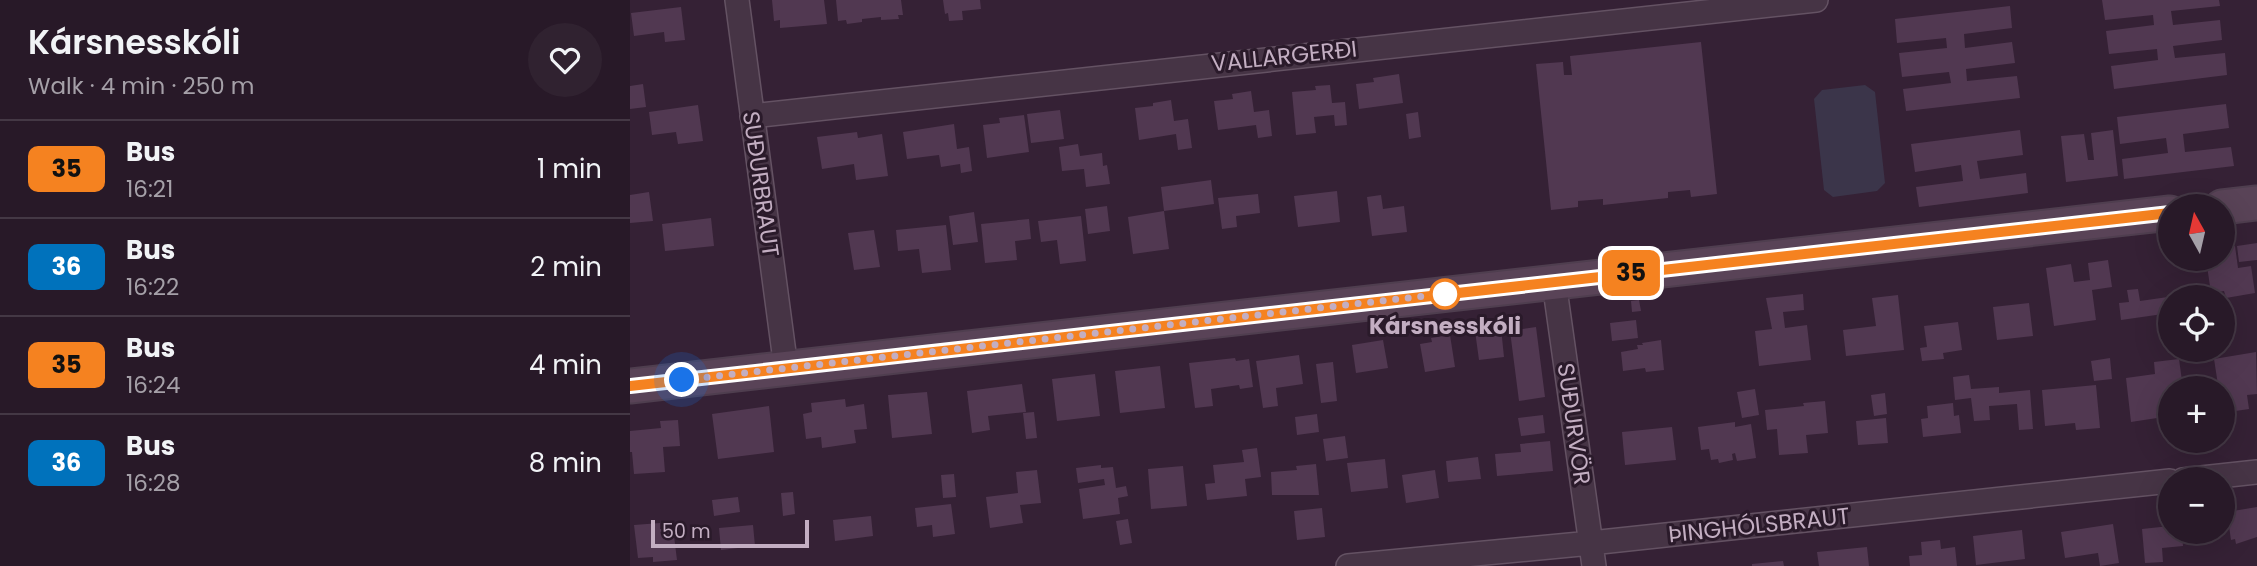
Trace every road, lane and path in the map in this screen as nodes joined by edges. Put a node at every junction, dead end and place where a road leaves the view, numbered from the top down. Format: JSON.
{"nodes":[{"id":1,"x":737,"y":0,"type":"edge"},
{"id":2,"x":1816,"y":0,"type":"edge"},
{"id":3,"x":752,"y":116,"type":"junction"},
{"id":4,"x":2257,"y":203,"type":"edge"},
{"id":5,"x":2235,"y":206,"type":"edge"},
{"id":6,"x":2158,"y":214,"type":"edge"},
{"id":7,"x":1554,"y":282,"type":"junction"},
{"id":8,"x":786,"y":368,"type":"junction"},
{"id":9,"x":630,"y":386,"type":"edge"},
{"id":10,"x":2257,"y":472,"type":"edge"},
{"id":11,"x":2235,"y":474,"type":"edge"},
{"id":12,"x":2158,"y":482,"type":"edge"},
{"id":13,"x":1591,"y":543,"type":"junction"},
{"id":14,"x":1348,"y":566,"type":"edge"},
{"id":15,"x":1594,"y":566,"type":"edge"}],
"edges":[{"from":1,"to":3,"type":"street","name":"SUÐURBRAUT"},
{"from":2,"to":3,"type":"street","name":"VALLARGERÐI"},
{"from":3,"to":8,"type":"street","name":"SUÐURBRAUT"},
{"from":4,"to":5,"type":"street"},
{"from":6,"to":7,"type":"street"},
{"from":7,"to":8,"type":"street"},
{"from":7,"to":13,"type":"street","name":"SUÐURVÖR"},
{"from":8,"to":9,"type":"street"},
{"from":10,"to":11,"type":"street"},
{"from":12,"to":13,"type":"street","name":"ÞINGHÓLSBRAUT"},
{"from":13,"to":14,"type":"street","name":"ÞINGHÓLSBRAUT"},
{"from":13,"to":15,"type":"street","name":"SUÐURVÖR"}]}
